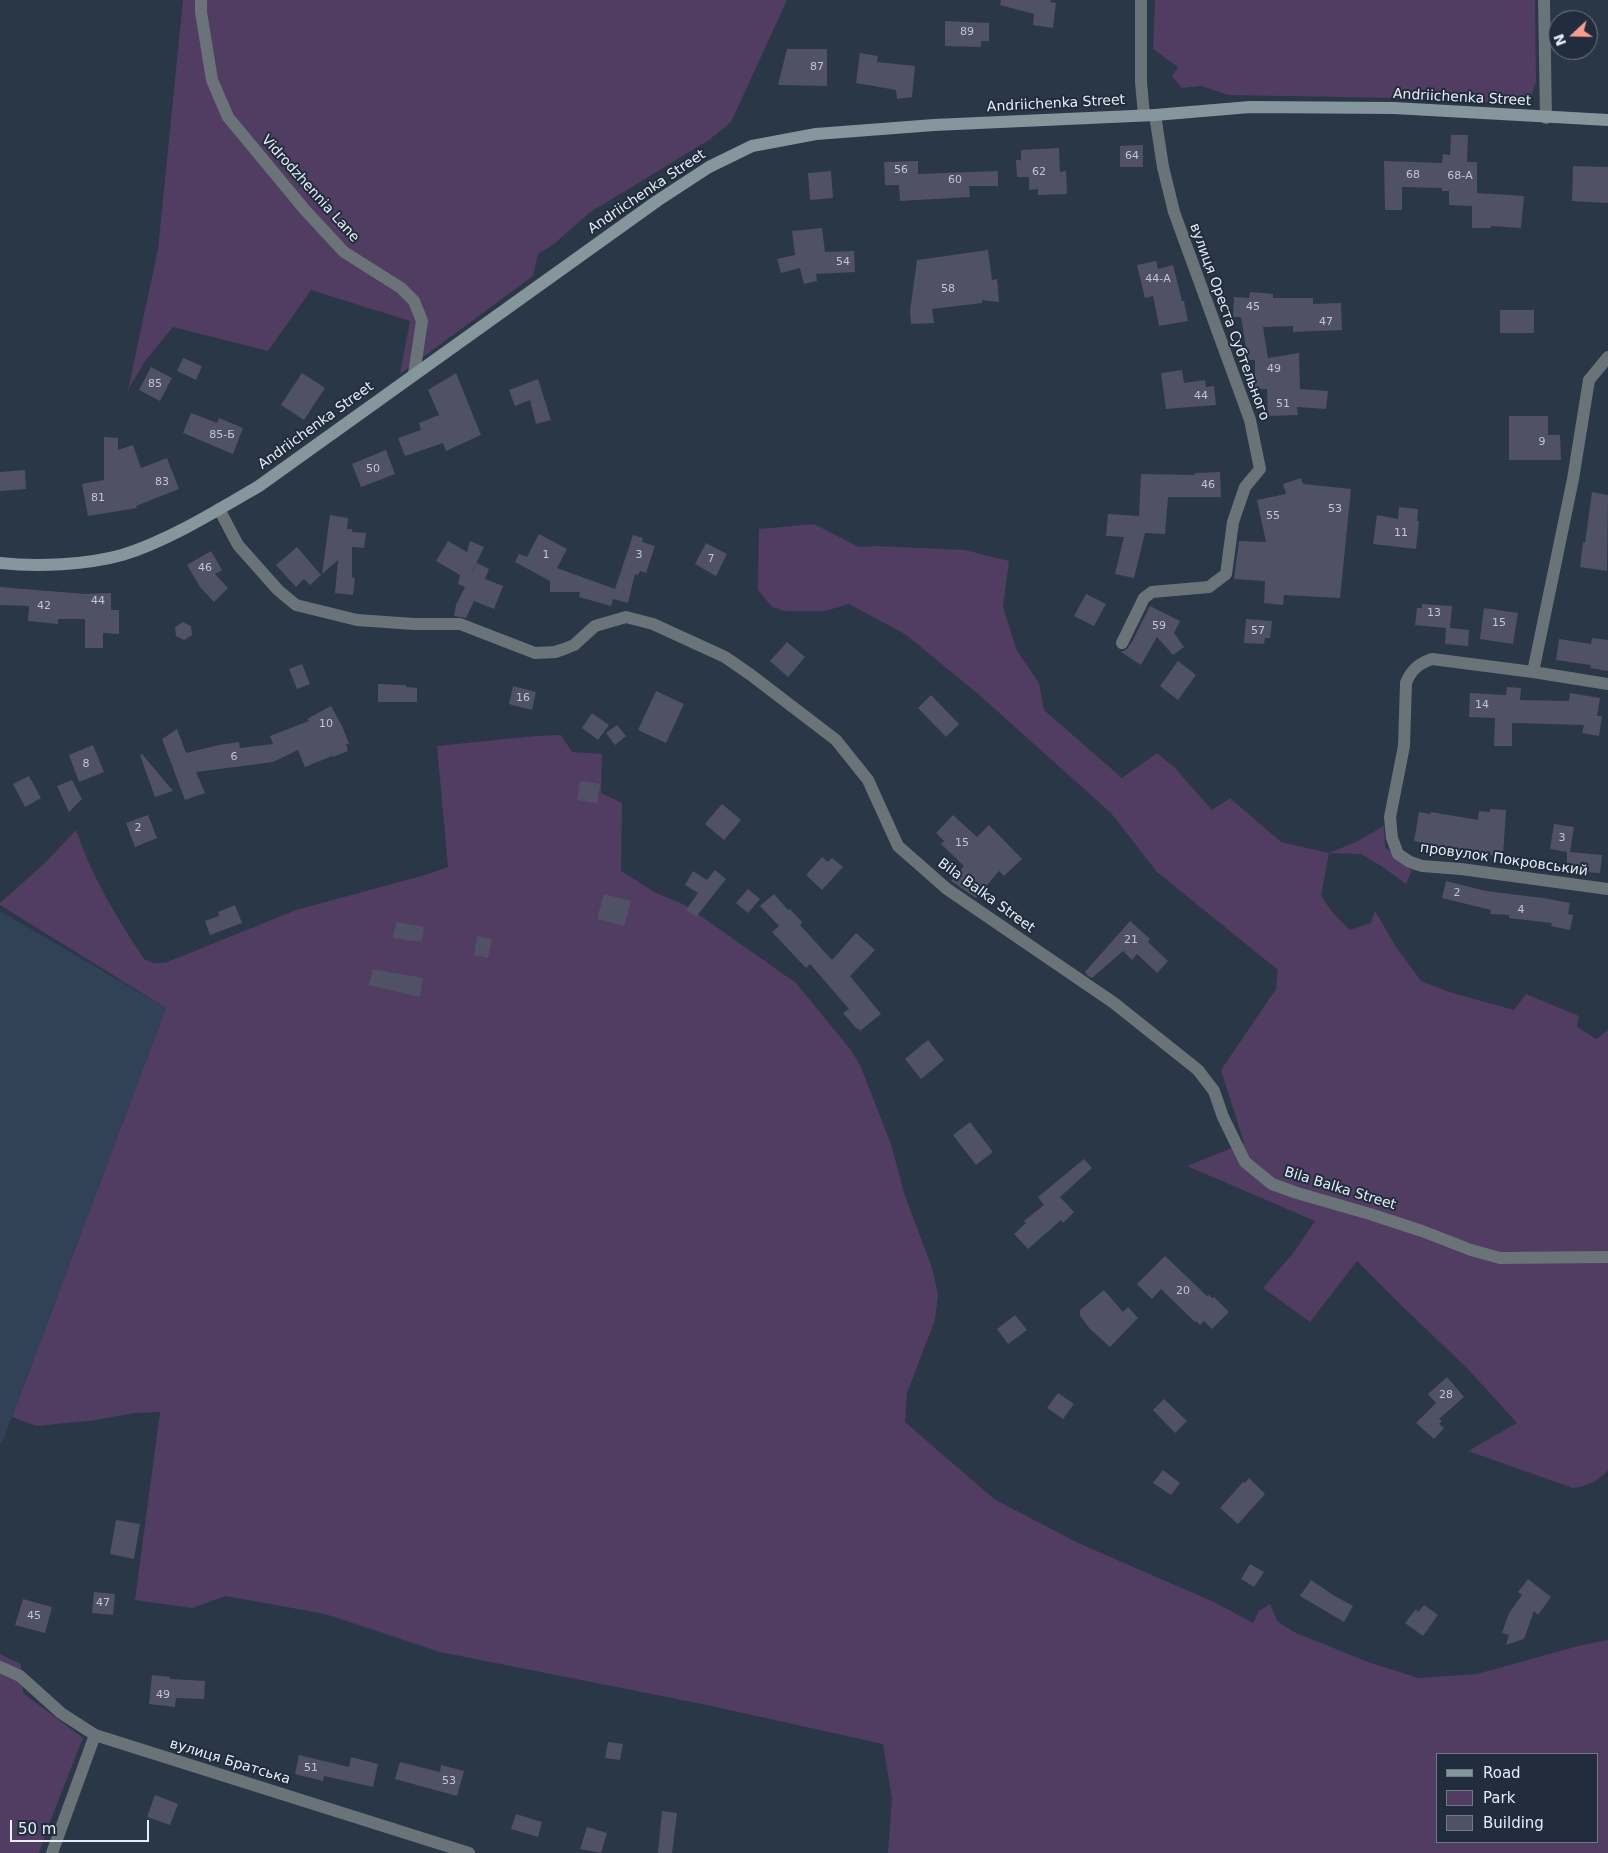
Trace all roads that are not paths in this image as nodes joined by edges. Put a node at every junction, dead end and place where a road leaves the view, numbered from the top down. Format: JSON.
{"nodes":[{"id":1,"x":201,"y":0,"type":"edge"},
{"id":2,"x":1140,"y":0,"type":"edge"},
{"id":3,"x":1544,"y":0,"type":"edge"},
{"id":4,"x":1150,"y":115,"type":"junction"},
{"id":5,"x":1546,"y":118,"type":"junction"},
{"id":6,"x":1608,"y":120,"type":"edge"},
{"id":7,"x":1608,"y":357,"type":"edge"},
{"id":8,"x":414,"y":374,"type":"junction"},
{"id":9,"x":218,"y":509,"type":"junction"},
{"id":10,"x":0,"y":563,"type":"edge"},
{"id":11,"x":1122,"y":643,"type":"dead end"},
{"id":12,"x":1534,"y":672,"type":"junction"},
{"id":13,"x":1608,"y":684,"type":"edge"},
{"id":14,"x":1608,"y":889,"type":"edge"},
{"id":15,"x":1608,"y":1257,"type":"edge"},
{"id":16,"x":0,"y":1666,"type":"edge"},
{"id":17,"x":95,"y":1735,"type":"junction"},
{"id":18,"x":52,"y":1853,"type":"edge"},
{"id":19,"x":469,"y":1853,"type":"edge"}],
"edges":[{"from":1,"to":8,"type":"street","name":"Vidrodzhennia Lane"},
{"from":2,"to":4,"type":"street","name":"вулиця Ореста Субтельного"},
{"from":3,"to":5,"type":"street"},
{"from":4,"to":5,"type":"street","name":"Andriichenka Street"},
{"from":4,"to":8,"type":"street","name":"Andriichenka Street"},
{"from":4,"to":11,"type":"street","name":"вулиця Ореста Субтельного"},
{"from":5,"to":6,"type":"street","name":"Andriichenka Street"},
{"from":7,"to":12,"type":"street"},
{"from":8,"to":9,"type":"street","name":"Andriichenka Street"},
{"from":9,"to":10,"type":"street","name":"Andriichenka Street"},
{"from":9,"to":15,"type":"street","name":"Bila Balka Street"},
{"from":12,"to":13,"type":"street"},
{"from":12,"to":14,"type":"street","name":"провулок Покровський"},
{"from":16,"to":17,"type":"street","name":"вулиця Братська"},
{"from":17,"to":18,"type":"street"},
{"from":17,"to":19,"type":"street","name":"вулиця Братська"}]}
